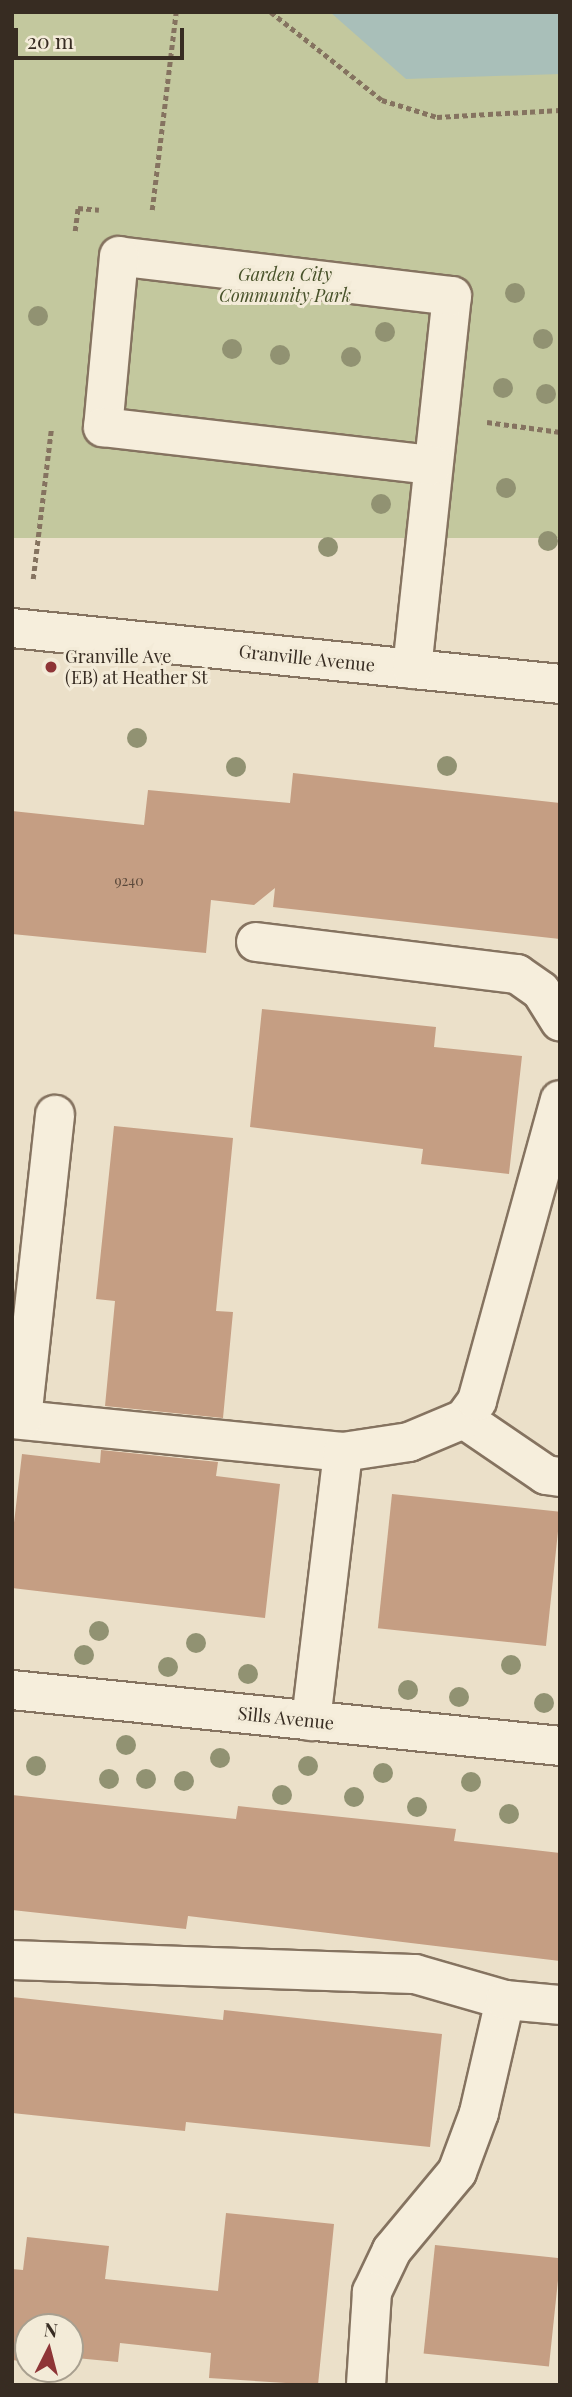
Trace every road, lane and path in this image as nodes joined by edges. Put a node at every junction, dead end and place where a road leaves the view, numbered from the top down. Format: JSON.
{"nodes":[{"id":1,"x":271,"y":12,"type":"edge"},
{"id":2,"x":560,"y":110,"type":"edge"},
{"id":3,"x":438,"y":416,"type":"junction"},
{"id":4,"x":560,"y":432,"type":"edge"},
{"id":5,"x":433,"y":465,"type":"junction"},
{"id":6,"x":12,"y":628,"type":"edge"},
{"id":7,"x":412,"y":669,"type":"junction"},
{"id":8,"x":560,"y":684,"type":"edge"},
{"id":9,"x":256,"y":942,"type":"dead end"},
{"id":10,"x":560,"y":1021,"type":"edge"},
{"id":11,"x":560,"y":1100,"type":"edge"},
{"id":12,"x":55,"y":1115,"type":"dead end"},
{"id":13,"x":17,"y":1419,"type":"edge"},
{"id":14,"x":464,"y":1419,"type":"junction"},
{"id":15,"x":343,"y":1452,"type":"junction"},
{"id":16,"x":560,"y":1477,"type":"edge"},
{"id":17,"x":12,"y":1690,"type":"edge"},
{"id":18,"x":311,"y":1721,"type":"junction"},
{"id":19,"x":560,"y":1746,"type":"edge"},
{"id":20,"x":12,"y":1960,"type":"edge"},
{"id":21,"x":505,"y":2000,"type":"junction"},
{"id":22,"x":560,"y":2005,"type":"edge"},
{"id":23,"x":374,"y":2384,"type":"edge"}],
"edges":[{"from":1,"to":2,"type":"path"},
{"from":3,"to":4,"type":"path"},
{"from":3,"to":5,"type":"street"},
{"from":3,"to":5,"type":"street"},
{"from":5,"to":7,"type":"street"},
{"from":6,"to":7,"type":"street","name":"Granville Avenue"},
{"from":7,"to":8,"type":"street","name":"Granville Avenue"},
{"from":9,"to":10,"type":"street"},
{"from":11,"to":14,"type":"street"},
{"from":12,"to":13,"type":"street"},
{"from":13,"to":15,"type":"street"},
{"from":14,"to":15,"type":"street"},
{"from":14,"to":16,"type":"street"},
{"from":15,"to":18,"type":"street"},
{"from":17,"to":18,"type":"street","name":"Sills Avenue"},
{"from":18,"to":19,"type":"street","name":"Sills Avenue"},
{"from":20,"to":21,"type":"street"},
{"from":21,"to":22,"type":"street"},
{"from":21,"to":23,"type":"street"}]}
